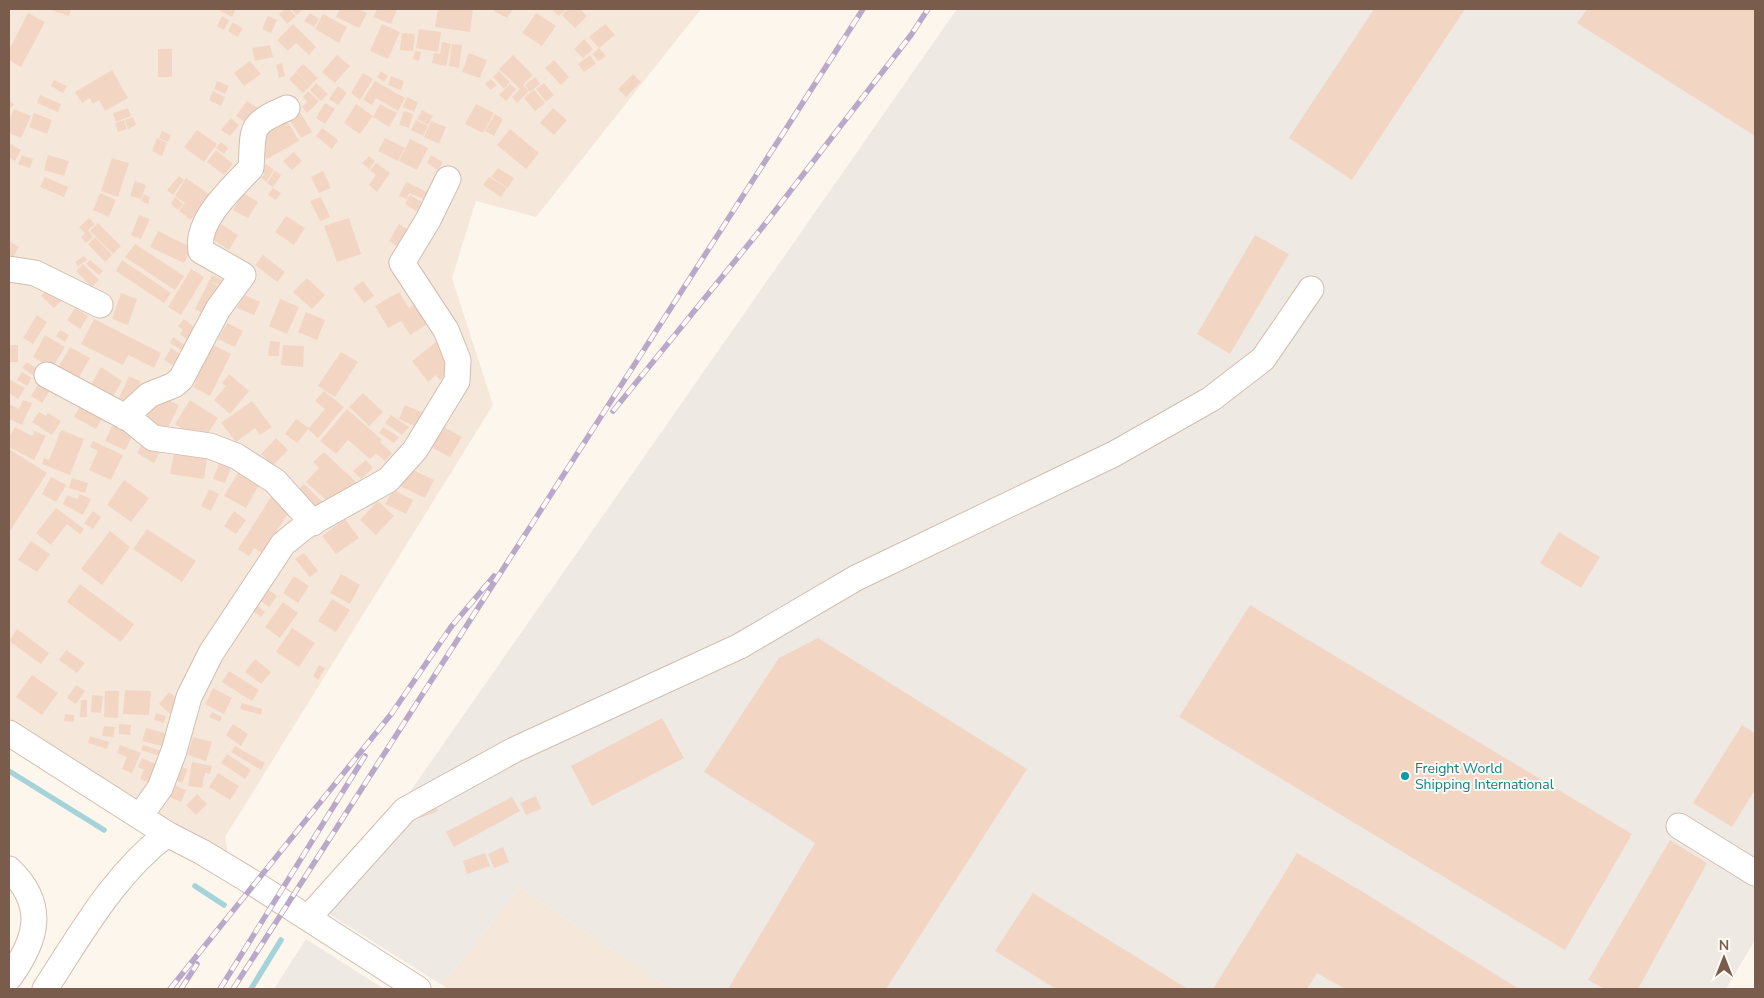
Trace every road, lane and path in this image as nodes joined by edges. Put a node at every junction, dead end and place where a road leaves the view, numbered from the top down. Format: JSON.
{"nodes":[{"id":1,"x":287,"y":108,"type":"dead end"},
{"id":2,"x":448,"y":179,"type":"dead end"},
{"id":3,"x":9,"y":269,"type":"edge"},
{"id":4,"x":1311,"y":289,"type":"dead end"},
{"id":5,"x":100,"y":305,"type":"dead end"},
{"id":6,"x":47,"y":375,"type":"dead end"},
{"id":7,"x":125,"y":417,"type":"junction"},
{"id":8,"x":312,"y":523,"type":"junction"},
{"id":9,"x":9,"y":733,"type":"edge"},
{"id":10,"x":140,"y":816,"type":"junction"},
{"id":11,"x":1679,"y":826,"type":"dead end"},
{"id":12,"x":167,"y":834,"type":"junction"},
{"id":13,"x":9,"y":869,"type":"edge"},
{"id":14,"x":1755,"y":873,"type":"edge"},
{"id":15,"x":308,"y":918,"type":"junction"},
{"id":16,"x":9,"y":978,"type":"edge"},
{"id":17,"x":45,"y":989,"type":"edge"},
{"id":18,"x":418,"y":989,"type":"edge"}],
"edges":[{"from":1,"to":7,"type":"street"},
{"from":2,"to":8,"type":"street"},
{"from":3,"to":5,"type":"street"},
{"from":4,"to":15,"type":"street"},
{"from":6,"to":7,"type":"street"},
{"from":7,"to":8,"type":"street"},
{"from":8,"to":10,"type":"street"},
{"from":9,"to":10,"type":"street"},
{"from":10,"to":12,"type":"street"},
{"from":11,"to":14,"type":"street"},
{"from":12,"to":15,"type":"street"},
{"from":12,"to":17,"type":"street"},
{"from":13,"to":16,"type":"street"},
{"from":15,"to":18,"type":"street"}]}
